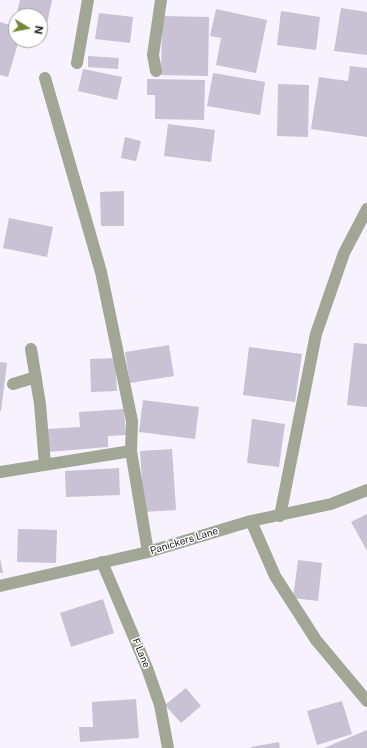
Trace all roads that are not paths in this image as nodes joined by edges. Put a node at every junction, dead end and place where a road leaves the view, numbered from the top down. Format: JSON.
{"nodes":[{"id":1,"x":88,"y":0,"type":"edge"},
{"id":2,"x":161,"y":0,"type":"edge"},
{"id":3,"x":77,"y":63,"type":"dead end"},
{"id":4,"x":156,"y":71,"type":"dead end"},
{"id":5,"x":45,"y":78,"type":"dead end"},
{"id":6,"x":367,"y":209,"type":"edge"},
{"id":7,"x":31,"y":349,"type":"dead end"},
{"id":8,"x":36,"y":378,"type":"junction"},
{"id":9,"x":13,"y":384,"type":"dead end"},
{"id":10,"x":131,"y":450,"type":"junction"},
{"id":11,"x":45,"y":465,"type":"junction"},
{"id":12,"x":0,"y":472,"type":"edge"},
{"id":13,"x":367,"y":490,"type":"edge"},
{"id":14,"x":280,"y":516,"type":"junction"},
{"id":15,"x":251,"y":521,"type":"junction"},
{"id":16,"x":148,"y":552,"type":"junction"},
{"id":17,"x":102,"y":562,"type":"junction"},
{"id":18,"x":0,"y":586,"type":"edge"},
{"id":19,"x":367,"y":701,"type":"edge"},
{"id":20,"x":168,"y":748,"type":"edge"}],
"edges":[{"from":1,"to":3,"type":"street"},
{"from":2,"to":4,"type":"street"},
{"from":5,"to":10,"type":"street"},
{"from":6,"to":14,"type":"street"},
{"from":7,"to":8,"type":"street"},
{"from":8,"to":9,"type":"street"},
{"from":8,"to":11,"type":"street"},
{"from":10,"to":11,"type":"street"},
{"from":10,"to":16,"type":"street"},
{"from":11,"to":12,"type":"street"},
{"from":13,"to":14,"type":"street","name":"Panickers Lane"},
{"from":14,"to":15,"type":"street","name":"Panickers Lane"},
{"from":15,"to":16,"type":"street","name":"Panickers Lane"},
{"from":15,"to":19,"type":"street"},
{"from":16,"to":17,"type":"street","name":"Panickers Lane"},
{"from":17,"to":18,"type":"street","name":"Panickers Lane"},
{"from":17,"to":20,"type":"street","name":"F Lane"}]}
